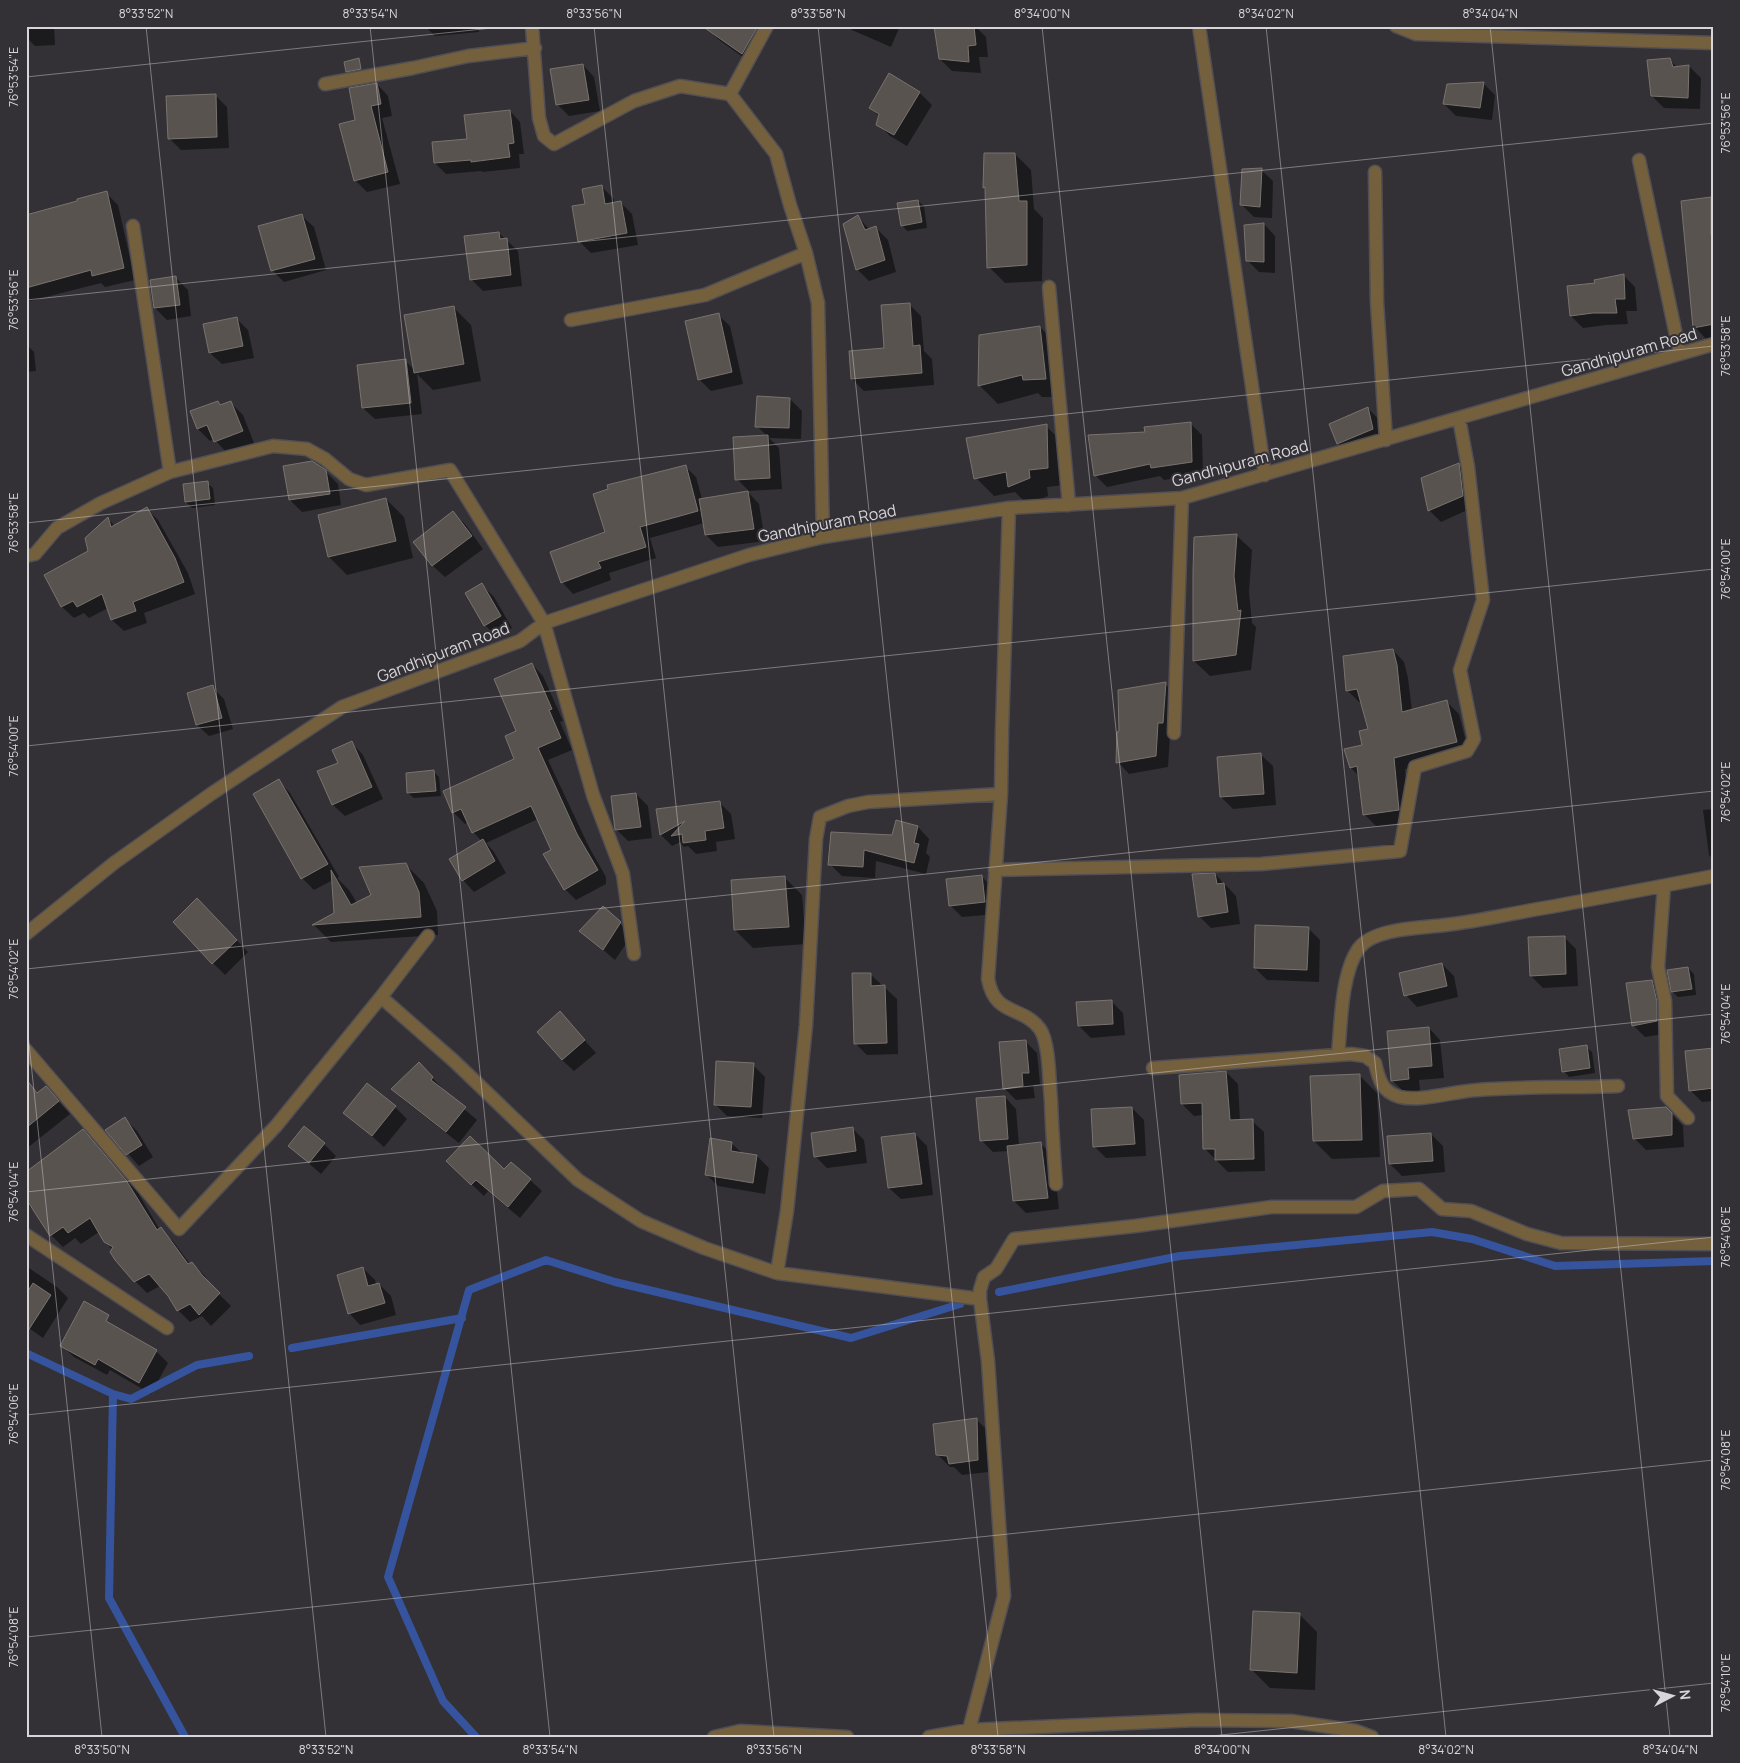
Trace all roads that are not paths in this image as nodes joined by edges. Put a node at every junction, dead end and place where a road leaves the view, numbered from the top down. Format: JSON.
{"nodes":[{"id":1,"x":532,"y":26,"type":"edge"},
{"id":2,"x":767,"y":26,"type":"edge"},
{"id":3,"x":1199,"y":26,"type":"edge"},
{"id":4,"x":1396,"y":26,"type":"edge"},
{"id":5,"x":1714,"y":43,"type":"edge"},
{"id":6,"x":535,"y":48,"type":"junction"},
{"id":7,"x":325,"y":84,"type":"dead end"},
{"id":8,"x":730,"y":94,"type":"junction"},
{"id":9,"x":1639,"y":160,"type":"dead end"},
{"id":10,"x":1375,"y":172,"type":"dead end"},
{"id":11,"x":133,"y":226,"type":"dead end"},
{"id":12,"x":806,"y":254,"type":"junction"},
{"id":13,"x":1049,"y":287,"type":"dead end"},
{"id":14,"x":571,"y":320,"type":"dead end"},
{"id":15,"x":1714,"y":344,"type":"edge"},
{"id":16,"x":1680,"y":354,"type":"junction"},
{"id":17,"x":1459,"y":418,"type":"junction"},
{"id":18,"x":1386,"y":440,"type":"junction"},
{"id":19,"x":170,"y":472,"type":"junction"},
{"id":20,"x":1265,"y":475,"type":"junction"},
{"id":21,"x":1182,"y":498,"type":"junction"},
{"id":22,"x":1069,"y":505,"type":"junction"},
{"id":23,"x":1008,"y":508,"type":"junction"},
{"id":24,"x":823,"y":537,"type":"junction"},
{"id":25,"x":26,"y":556,"type":"edge"},
{"id":26,"x":544,"y":623,"type":"junction"},
{"id":27,"x":1174,"y":733,"type":"dead end"},
{"id":28,"x":1002,"y":794,"type":"junction"},
{"id":29,"x":995,"y":870,"type":"junction"},
{"id":30,"x":1714,"y":876,"type":"edge"},
{"id":31,"x":1664,"y":886,"type":"junction"},
{"id":32,"x":26,"y":934,"type":"edge"},
{"id":33,"x":428,"y":936,"type":"dead end"},
{"id":34,"x":634,"y":954,"type":"dead end"},
{"id":35,"x":381,"y":998,"type":"junction"},
{"id":36,"x":1338,"y":1054,"type":"junction"},
{"id":37,"x":28,"y":1055,"type":"edge"},
{"id":38,"x":1153,"y":1068,"type":"dead end"},
{"id":39,"x":1618,"y":1086,"type":"dead end"},
{"id":40,"x":1688,"y":1118,"type":"dead end"},
{"id":41,"x":1056,"y":1184,"type":"dead end"},
{"id":42,"x":26,"y":1235,"type":"edge"},
{"id":43,"x":1714,"y":1244,"type":"edge"},
{"id":44,"x":777,"y":1273,"type":"junction"},
{"id":45,"x":980,"y":1299,"type":"junction"},
{"id":46,"x":167,"y":1328,"type":"dead end"},
{"id":47,"x":969,"y":1733,"type":"edge"},
{"id":48,"x":714,"y":1737,"type":"edge"},
{"id":49,"x":846,"y":1737,"type":"edge"},
{"id":50,"x":929,"y":1737,"type":"edge"},
{"id":51,"x":1372,"y":1737,"type":"edge"}],
"edges":[{"from":1,"to":6,"type":"street"},
{"from":2,"to":8,"type":"street"},
{"from":3,"to":20,"type":"street"},
{"from":4,"to":5,"type":"street"},
{"from":6,"to":7,"type":"street"},
{"from":6,"to":8,"type":"street"},
{"from":8,"to":12,"type":"street"},
{"from":9,"to":16,"type":"street"},
{"from":10,"to":18,"type":"street"},
{"from":11,"to":19,"type":"street"},
{"from":12,"to":14,"type":"street"},
{"from":12,"to":24,"type":"street"},
{"from":13,"to":22,"type":"street"},
{"from":15,"to":16,"type":"street","name":"Gandhipuram Road"},
{"from":16,"to":17,"type":"street","name":"Gandhipuram Road"},
{"from":17,"to":18,"type":"street","name":"Gandhipuram Road"},
{"from":17,"to":29,"type":"street"},
{"from":18,"to":20,"type":"street","name":"Gandhipuram Road"},
{"from":19,"to":25,"type":"street"},
{"from":19,"to":26,"type":"street"},
{"from":20,"to":21,"type":"street","name":"Gandhipuram Road"},
{"from":21,"to":22,"type":"street","name":"Gandhipuram Road"},
{"from":21,"to":27,"type":"street"},
{"from":22,"to":23,"type":"street","name":"Gandhipuram Road"},
{"from":23,"to":24,"type":"street","name":"Gandhipuram Road"},
{"from":23,"to":28,"type":"street"},
{"from":24,"to":26,"type":"street","name":"Gandhipuram Road"},
{"from":26,"to":32,"type":"street","name":"Gandhipuram Road"},
{"from":26,"to":34,"type":"street"},
{"from":28,"to":29,"type":"street"},
{"from":28,"to":44,"type":"street"},
{"from":29,"to":41,"type":"street"},
{"from":30,"to":31,"type":"street"},
{"from":31,"to":36,"type":"street"},
{"from":31,"to":40,"type":"street"},
{"from":33,"to":35,"type":"street"},
{"from":35,"to":37,"type":"street"},
{"from":35,"to":44,"type":"street"},
{"from":36,"to":38,"type":"street"},
{"from":36,"to":39,"type":"street"},
{"from":42,"to":46,"type":"street"},
{"from":43,"to":45,"type":"street"},
{"from":44,"to":45,"type":"street"},
{"from":45,"to":47,"type":"street"},
{"from":47,"to":50,"type":"street"},
{"from":47,"to":51,"type":"street"},
{"from":48,"to":49,"type":"street"}]}
